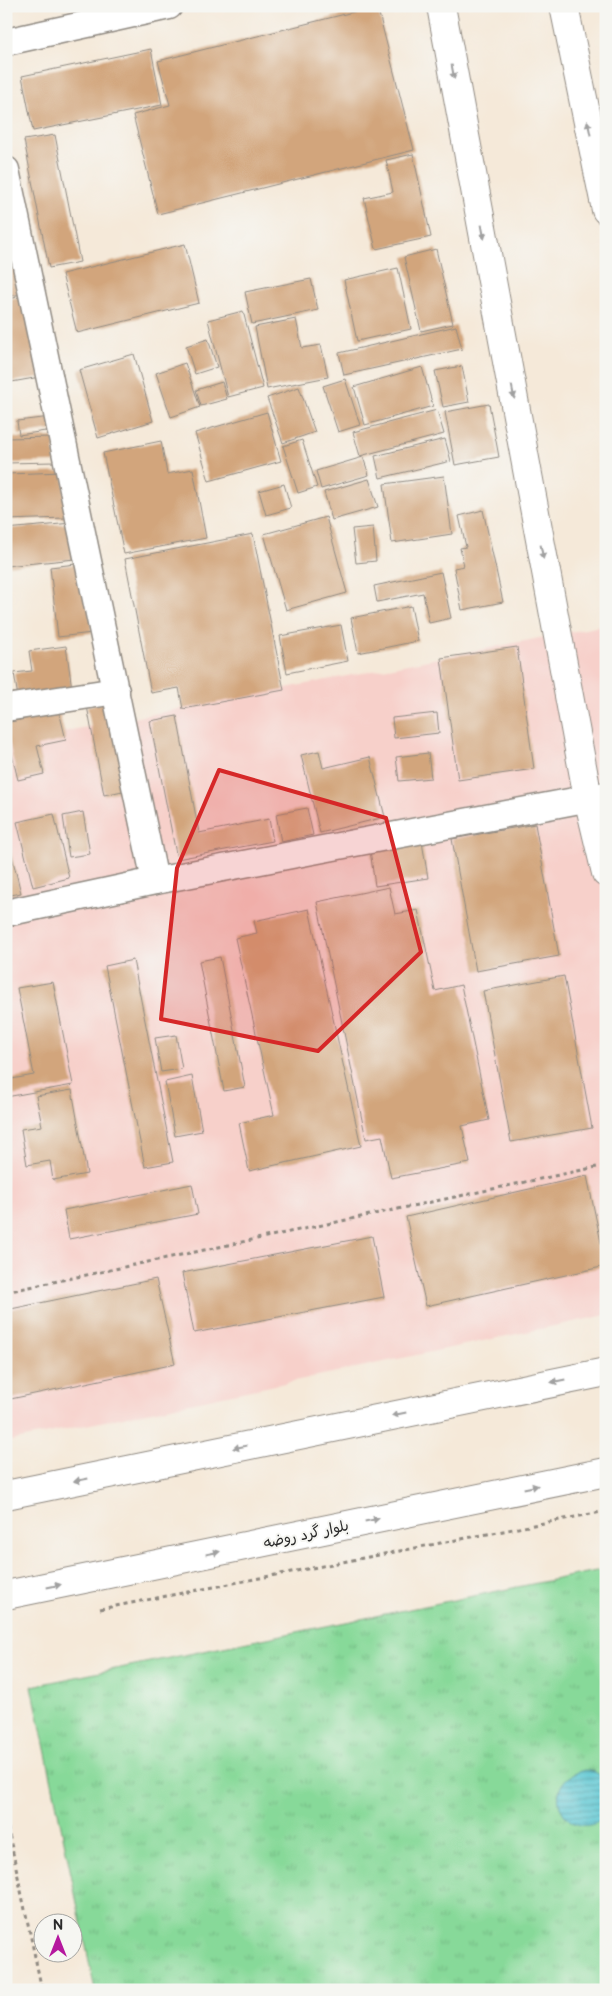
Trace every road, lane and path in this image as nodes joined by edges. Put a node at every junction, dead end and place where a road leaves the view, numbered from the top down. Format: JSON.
{"nodes":[{"id":1,"x":169,"y":6,"type":"edge"},
{"id":2,"x":564,"y":6,"type":"edge"},
{"id":3,"x":443,"y":15,"type":"edge"},
{"id":4,"x":6,"y":42,"type":"edge"},
{"id":5,"x":6,"y":170,"type":"edge"},
{"id":6,"x":606,"y":210,"type":"edge"},
{"id":7,"x":116,"y":691,"type":"junction"},
{"id":8,"x":6,"y":708,"type":"edge"},
{"id":9,"x":597,"y":796,"type":"edge"},
{"id":10,"x":606,"y":873,"type":"edge"},
{"id":11,"x":155,"y":882,"type":"junction"},
{"id":12,"x":6,"y":913,"type":"edge"},
{"id":13,"x":606,"y":1165,"type":"edge"},
{"id":14,"x":6,"y":1292,"type":"edge"},
{"id":15,"x":606,"y":1372,"type":"edge"},
{"id":16,"x":606,"y":1472,"type":"edge"},
{"id":17,"x":6,"y":1495,"type":"edge"},
{"id":18,"x":606,"y":1512,"type":"edge"},
{"id":19,"x":6,"y":1596,"type":"edge"},
{"id":20,"x":93,"y":1610,"type":"dead end"},
{"id":21,"x":6,"y":1820,"type":"edge"},
{"id":22,"x":42,"y":1990,"type":"edge"}],
"edges":[{"from":1,"to":4,"type":"street"},
{"from":6,"to":2,"type":"main road","one_way":true},
{"from":3,"to":9,"type":"main road","one_way":true},
{"from":5,"to":7,"type":"street"},
{"from":7,"to":8,"type":"street"},
{"from":7,"to":11,"type":"street"},
{"from":9,"to":10,"type":"main road"},
{"from":9,"to":11,"type":"street"},
{"from":11,"to":12,"type":"street"},
{"from":13,"to":14,"type":"path"},
{"from":15,"to":17,"type":"main road","one_way":true},
{"from":19,"to":16,"type":"main road","name":"بلوار گرد روضه","one_way":true},
{"from":18,"to":20,"type":"path"},
{"from":21,"to":22,"type":"path"}]}
